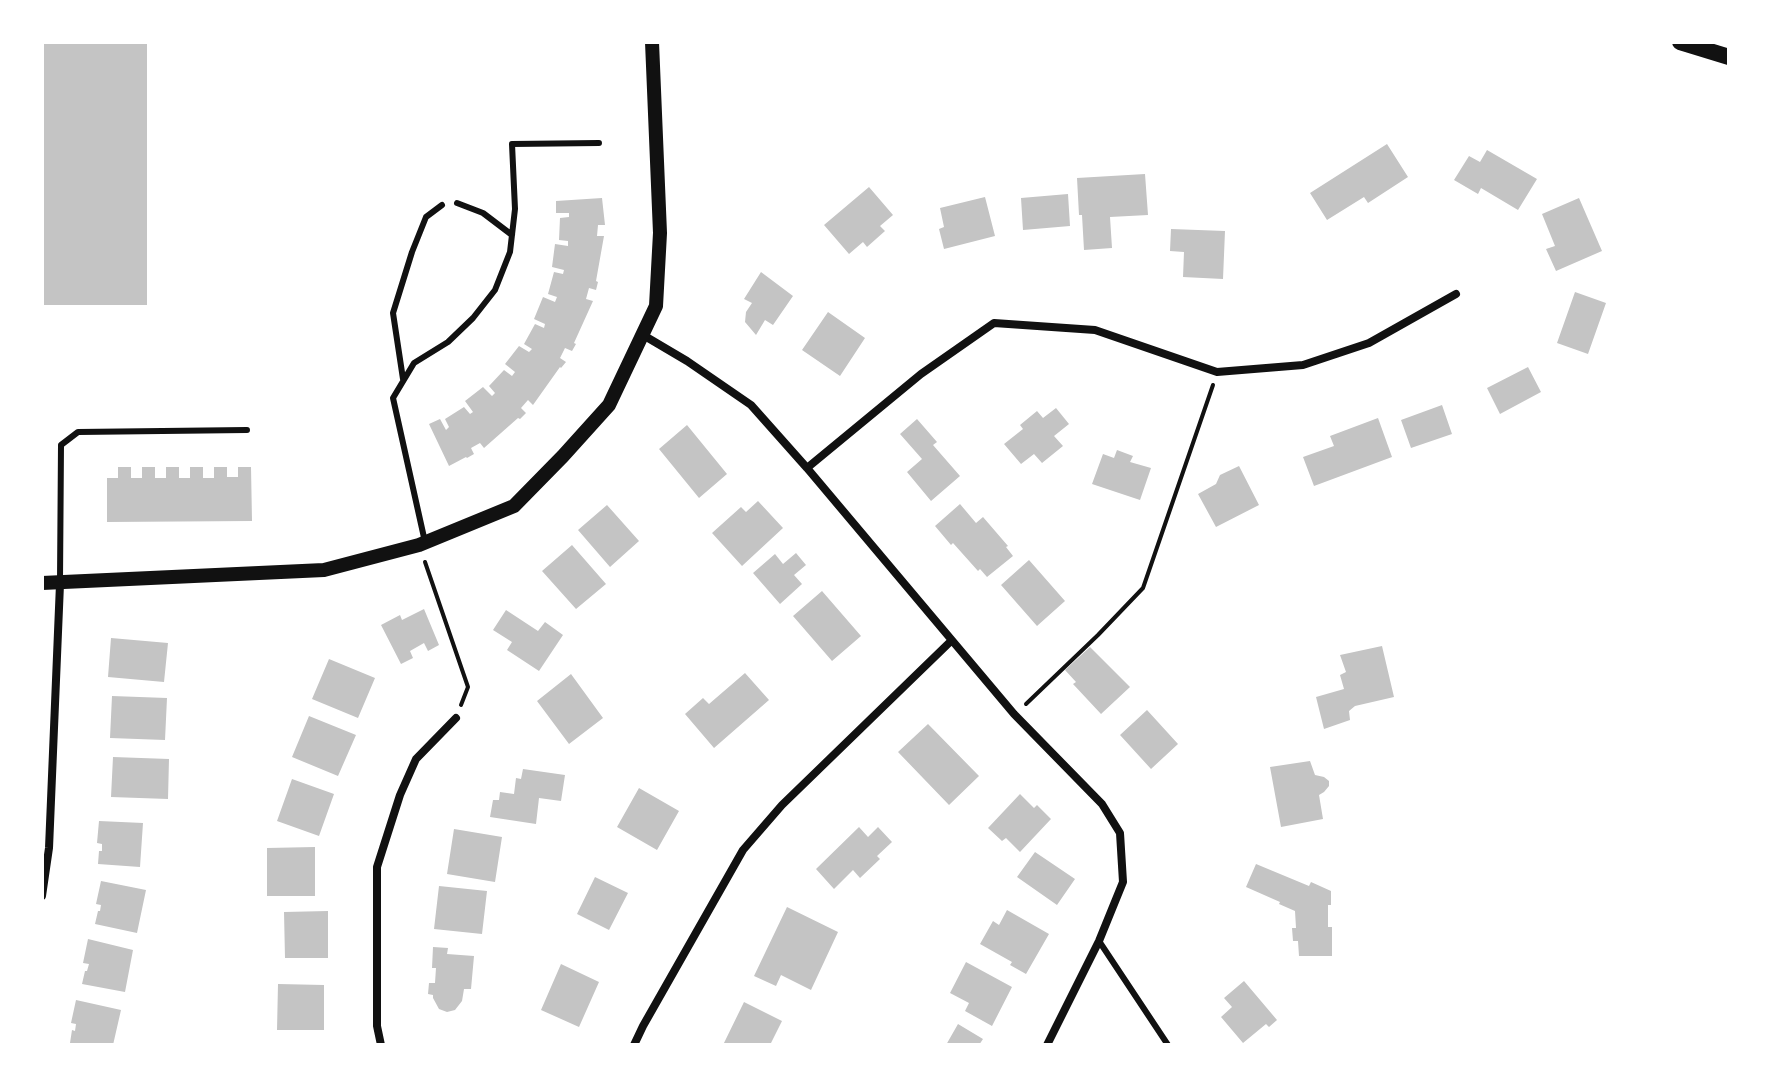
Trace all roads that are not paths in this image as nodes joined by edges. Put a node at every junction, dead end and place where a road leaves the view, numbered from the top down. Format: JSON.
{"nodes":[{"id":1,"x":652,"y":42,"type":"edge"},
{"id":2,"x":1680,"y":42,"type":"edge"},
{"id":3,"x":1729,"y":57,"type":"edge"},
{"id":4,"x":599,"y":143,"type":"dead end"},
{"id":5,"x":457,"y":203,"type":"dead end"},
{"id":6,"x":442,"y":205,"type":"dead end"},
{"id":7,"x":512,"y":235,"type":"junction"},
{"id":8,"x":1456,"y":294,"type":"dead end"},
{"id":9,"x":643,"y":335,"type":"junction"},
{"id":10,"x":404,"y":380,"type":"junction"},
{"id":11,"x":247,"y":430,"type":"dead end"},
{"id":12,"x":807,"y":468,"type":"junction"},
{"id":13,"x":422,"y":544,"type":"junction"},
{"id":14,"x":42,"y":583,"type":"edge"},
{"id":15,"x":60,"y":584,"type":"junction"},
{"id":16,"x":951,"y":641,"type":"junction"},
{"id":17,"x":456,"y":718,"type":"road end"},
{"id":18,"x":42,"y":896,"type":"edge"},
{"id":19,"x":1099,"y":941,"type":"junction"},
{"id":20,"x":381,"y":1045,"type":"edge"},
{"id":21,"x":634,"y":1045,"type":"edge"},
{"id":22,"x":1047,"y":1045,"type":"edge"},
{"id":23,"x":1168,"y":1045,"type":"edge"}],
"edges":[{"from":1,"to":9,"type":"street"},
{"from":2,"to":3,"type":"main road"},
{"from":4,"to":7,"type":"lane"},
{"from":5,"to":7,"type":"lane"},
{"from":6,"to":10,"type":"lane"},
{"from":7,"to":10,"type":"lane"},
{"from":8,"to":12,"type":"street"},
{"from":9,"to":12,"type":"street"},
{"from":9,"to":13,"type":"street"},
{"from":10,"to":13,"type":"lane"},
{"from":11,"to":15,"type":"lane"},
{"from":12,"to":16,"type":"street"},
{"from":13,"to":15,"type":"street"},
{"from":14,"to":15,"type":"street"},
{"from":15,"to":18,"type":"street"},
{"from":16,"to":19,"type":"street"},
{"from":16,"to":21,"type":"street"},
{"from":17,"to":20,"type":"street"},
{"from":19,"to":22,"type":"street"},
{"from":19,"to":23,"type":"lane"}]}
